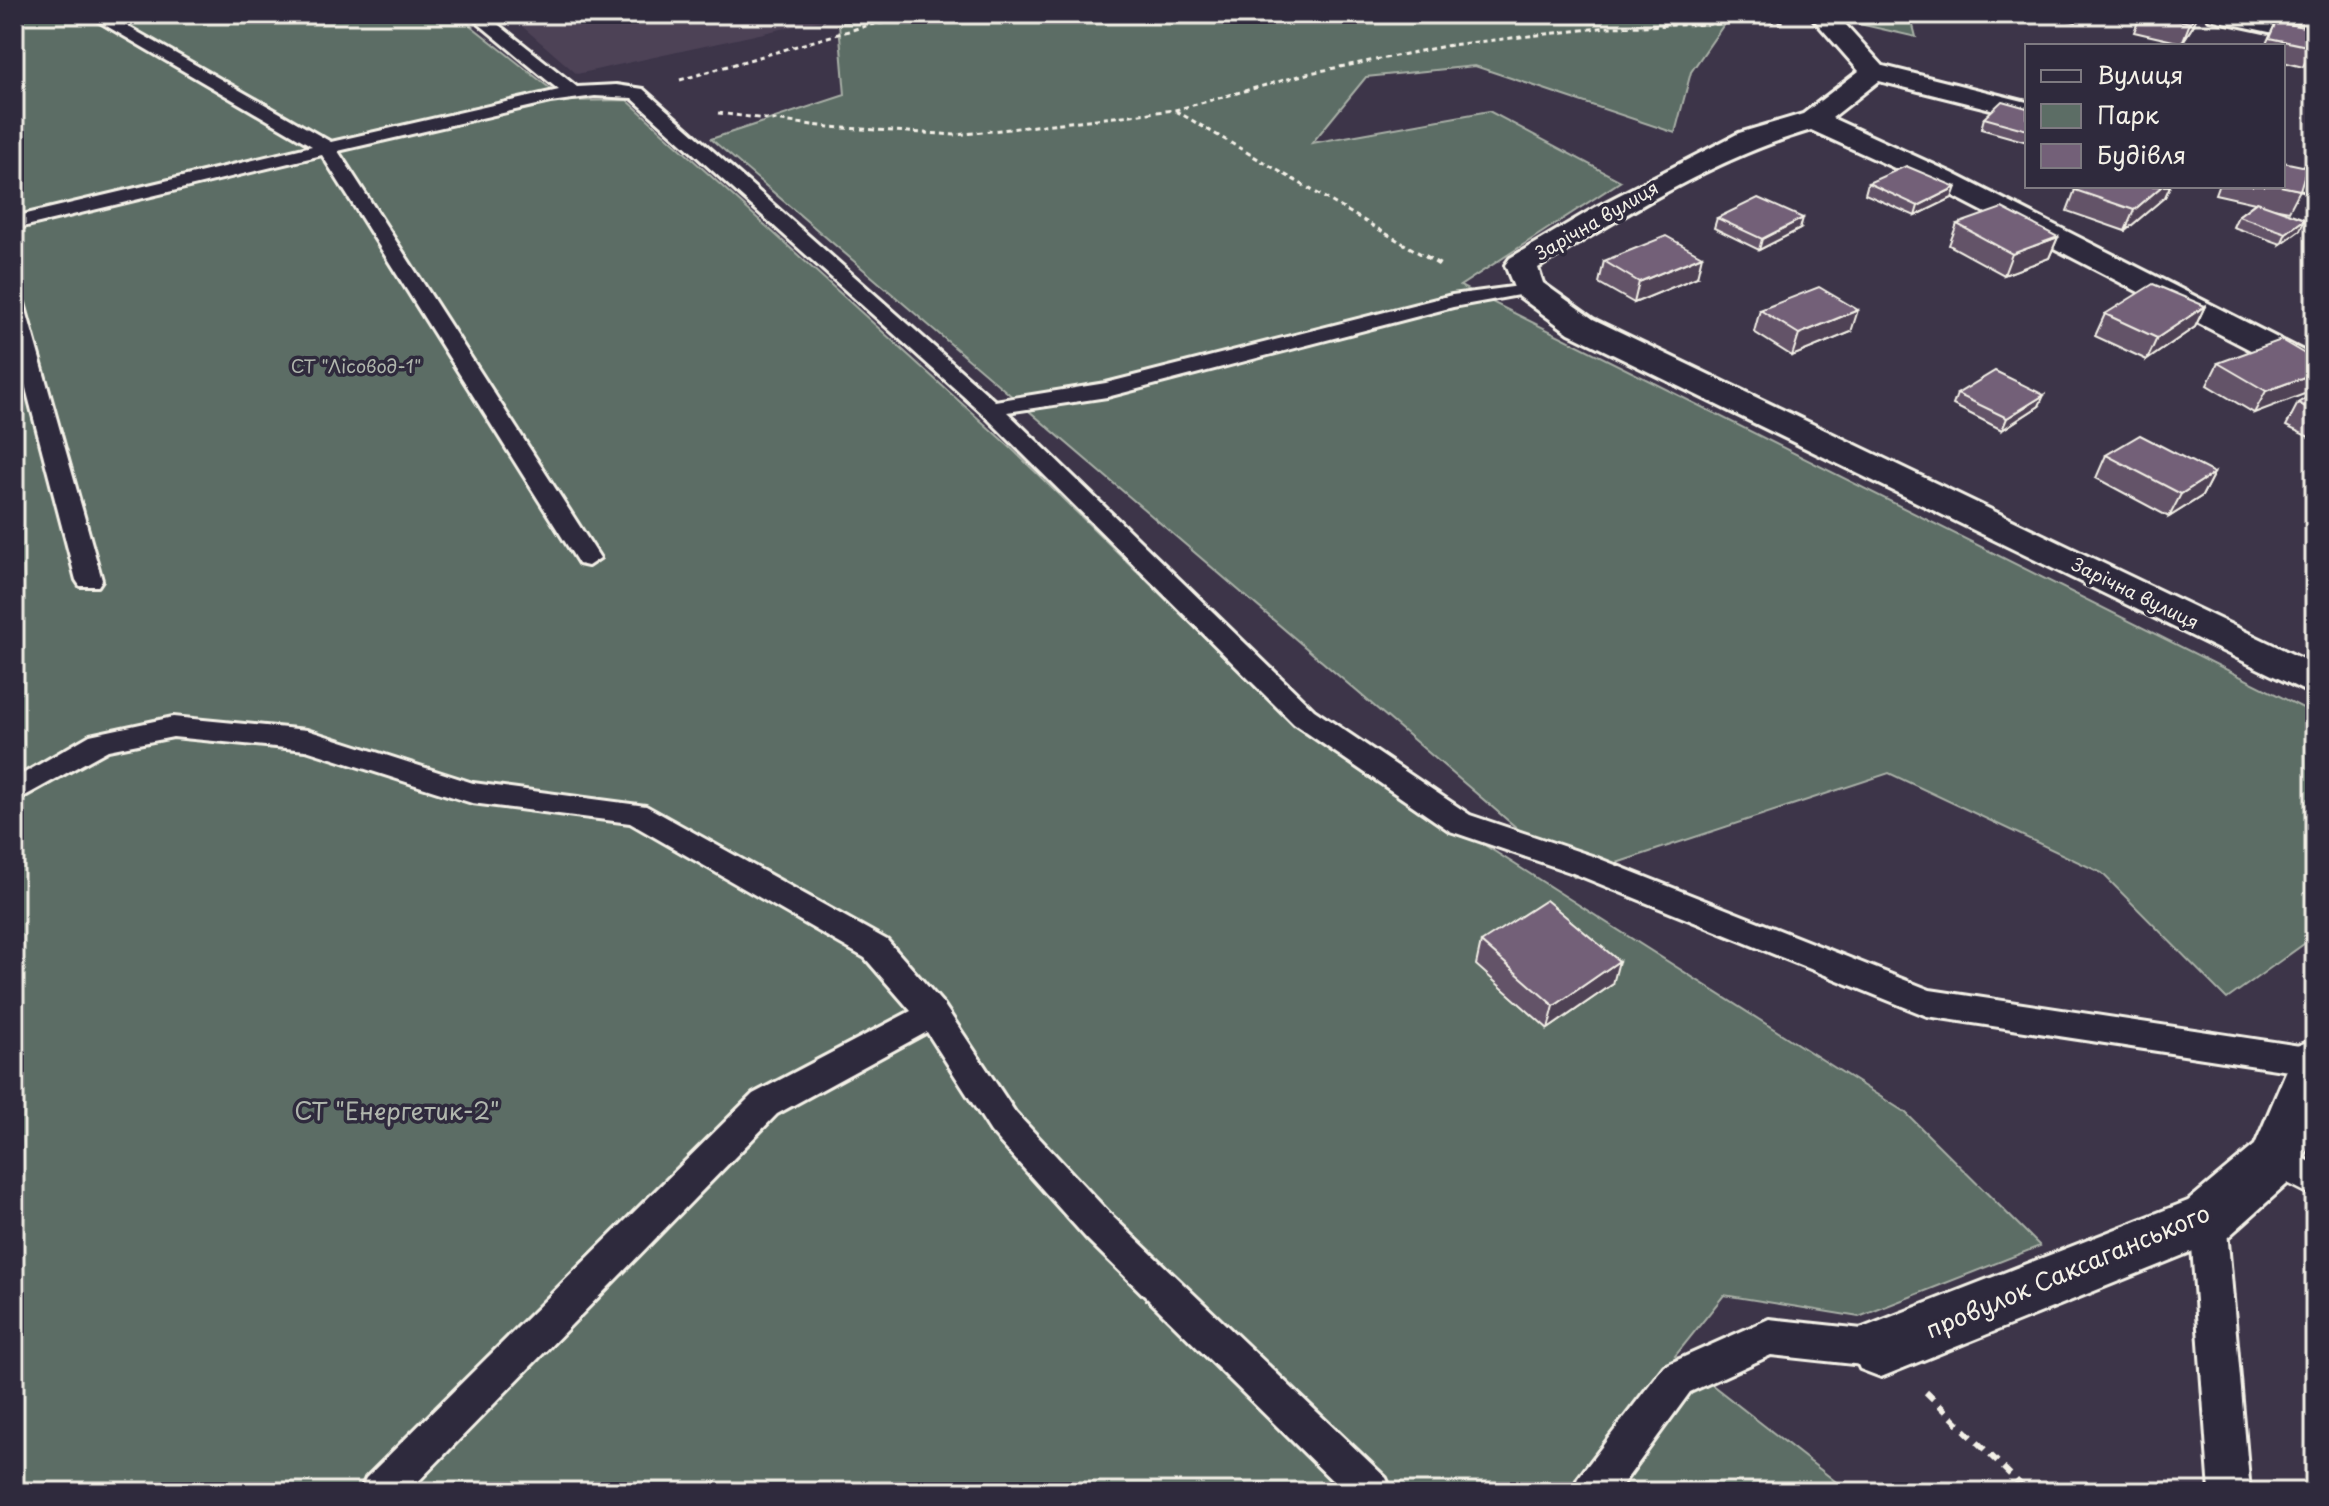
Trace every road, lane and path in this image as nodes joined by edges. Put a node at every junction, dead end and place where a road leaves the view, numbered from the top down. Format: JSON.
{"nodes":[{"id":1,"x":94,"y":14,"type":"edge"},
{"id":2,"x":475,"y":14,"type":"edge"},
{"id":3,"x":943,"y":14,"type":"edge"},
{"id":4,"x":2218,"y":14,"type":"edge"},
{"id":5,"x":1825,"y":18,"type":"edge"},
{"id":6,"x":2315,"y":34,"type":"edge"},
{"id":7,"x":1874,"y":72,"type":"junction"},
{"id":8,"x":575,"y":94,"type":"junction"},
{"id":9,"x":643,"y":99,"type":"junction"},
{"id":10,"x":1175,"y":110,"type":"junction"},
{"id":11,"x":2025,"y":110,"type":"edge"},
{"id":12,"x":1813,"y":120,"type":"junction"},
{"id":13,"x":326,"y":147,"type":"junction"},
{"id":14,"x":2285,"y":176,"type":"edge"},
{"id":15,"x":2315,"y":183,"type":"edge"},
{"id":16,"x":14,"y":223,"type":"edge"},
{"id":17,"x":1528,"y":288,"type":"junction"},
{"id":18,"x":14,"y":303,"type":"edge"},
{"id":19,"x":2315,"y":370,"type":"edge"},
{"id":20,"x":990,"y":408,"type":"junction"},
{"id":21,"x":588,"y":558,"type":"dead end"},
{"id":22,"x":89,"y":580,"type":"dead end"},
{"id":23,"x":2315,"y":682,"type":"edge"},
{"id":24,"x":14,"y":792,"type":"edge"},
{"id":25,"x":933,"y":1014,"type":"junction"},
{"id":26,"x":2314,"y":1061,"type":"edge"},
{"id":27,"x":2295,"y":1171,"type":"edge"},
{"id":28,"x":2208,"y":1219,"type":"junction"},
{"id":29,"x":1881,"y":1349,"type":"junction"},
{"id":30,"x":380,"y":1492,"type":"edge"},
{"id":31,"x":1372,"y":1492,"type":"edge"},
{"id":32,"x":1592,"y":1492,"type":"edge"},
{"id":33,"x":2028,"y":1492,"type":"edge"},
{"id":34,"x":2230,"y":1492,"type":"edge"}],
"edges":[{"from":1,"to":13,"type":"lane"},
{"from":2,"to":8,"type":"lane"},
{"from":3,"to":9,"type":"path"},
{"from":4,"to":6,"type":"street"},
{"from":5,"to":7,"type":"street"},
{"from":5,"to":10,"type":"path"},
{"from":7,"to":11,"type":"street"},
{"from":7,"to":12,"type":"street"},
{"from":8,"to":9,"type":"lane"},
{"from":8,"to":13,"type":"lane"},
{"from":9,"to":10,"type":"path"},
{"from":9,"to":20,"type":"lane"},
{"from":10,"to":17,"type":"path"},
{"from":12,"to":17,"type":"street","name":"Зарічна вулиця"},
{"from":12,"to":19,"type":"street"},
{"from":13,"to":16,"type":"lane"},
{"from":13,"to":21,"type":"lane"},
{"from":14,"to":15,"type":"street"},
{"from":17,"to":20,"type":"lane"},
{"from":17,"to":23,"type":"street","name":"Зарічна вулиця"},
{"from":18,"to":22,"type":"lane"},
{"from":20,"to":26,"type":"lane"},
{"from":24,"to":25,"type":"lane"},
{"from":25,"to":30,"type":"lane"},
{"from":25,"to":31,"type":"lane"},
{"from":26,"to":27,"type":"street","name":"провулок Саксаганського"},
{"from":27,"to":28,"type":"street","name":"провулок Саксаганського"},
{"from":28,"to":29,"type":"street","name":"провулок Саксаганського"},
{"from":28,"to":34,"type":"lane"},
{"from":29,"to":32,"type":"lane"},
{"from":29,"to":33,"type":"path"}]}
